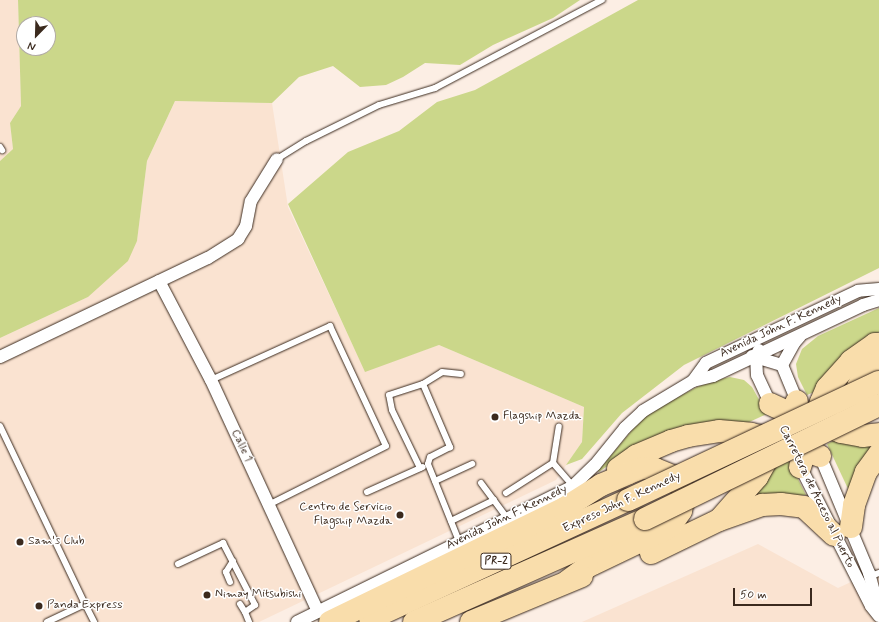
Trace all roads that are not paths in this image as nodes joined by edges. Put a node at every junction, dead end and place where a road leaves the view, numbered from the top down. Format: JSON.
{"nodes":[{"id":1,"x":602,"y":0,"type":"edge"},
{"id":2,"x":277,"y":159,"type":"joint"},
{"id":3,"x":159,"y":281,"type":"junction"},
{"id":4,"x":879,"y":289,"type":"edge"},
{"id":5,"x":879,"y":300,"type":"edge"},
{"id":6,"x":774,"y":331,"type":"junction"},
{"id":7,"x":803,"y":333,"type":"junction"},
{"id":8,"x":879,"y":344,"type":"edge"},
{"id":9,"x":756,"y":356,"type":"junction"},
{"id":10,"x":0,"y":357,"type":"edge"},
{"id":11,"x":715,"y":359,"type":"junction"},
{"id":12,"x":879,"y":359,"type":"edge"},
{"id":13,"x":782,"y":365,"type":"junction"},
{"id":14,"x":461,"y":374,"type":"dead end"},
{"id":15,"x":757,"y":375,"type":"junction"},
{"id":16,"x":714,"y":376,"type":"junction"},
{"id":17,"x":211,"y":380,"type":"junction"},
{"id":18,"x":693,"y":381,"type":"junction"},
{"id":19,"x":879,"y":382,"type":"edge"},
{"id":20,"x":423,"y":384,"type":"junction"},
{"id":21,"x":770,"y":404,"type":"joint"},
{"id":22,"x":879,"y":404,"type":"edge"},
{"id":23,"x":879,"y":415,"type":"edge"},
{"id":24,"x":0,"y":426,"type":"edge"},
{"id":25,"x":559,"y":426,"type":"dead end"},
{"id":26,"x":879,"y":434,"type":"edge"},
{"id":27,"x":799,"y":435,"type":"junction"},
{"id":28,"x":879,"y":454,"type":"edge"},
{"id":29,"x":553,"y":463,"type":"junction"},
{"id":30,"x":428,"y":464,"type":"junction"},
{"id":31,"x":472,"y":464,"type":"dead end"},
{"id":32,"x":420,"y":468,"type":"junction"},
{"id":33,"x":435,"y":482,"type":"junction"},
{"id":34,"x":481,"y":483,"type":"dead end"},
{"id":35,"x":601,"y":485,"type":"junction"},
{"id":36,"x":573,"y":486,"type":"junction"},
{"id":37,"x":367,"y":492,"type":"dead end"},
{"id":38,"x":506,"y":493,"type":"dead end"},
{"id":39,"x":494,"y":500,"type":"junction"},
{"id":40,"x":268,"y":505,"type":"junction"},
{"id":41,"x":506,"y":518,"type":"junction"},
{"id":42,"x":719,"y":520,"type":"junction"},
{"id":43,"x":451,"y":521,"type":"junction"},
{"id":44,"x":842,"y":531,"type":"junction"},
{"id":45,"x":459,"y":541,"type":"junction"},
{"id":46,"x":233,"y":561,"type":"junction"},
{"id":47,"x":178,"y":564,"type":"dead end"},
{"id":48,"x":874,"y":574,"type":"edge"},
{"id":49,"x":568,"y":581,"type":"junction"},
{"id":50,"x":230,"y":582,"type":"dead end"},
{"id":51,"x":858,"y":582,"type":"junction"},
{"id":52,"x":85,"y":604,"type":"junction"},
{"id":53,"x":240,"y":604,"type":"dead end"},
{"id":54,"x":879,"y":610,"type":"edge"},
{"id":55,"x":245,"y":612,"type":"junction"},
{"id":56,"x":879,"y":616,"type":"edge"},
{"id":57,"x":324,"y":617,"type":"edge"},
{"id":58,"x":47,"y":622,"type":"edge"},
{"id":59,"x":94,"y":622,"type":"edge"},
{"id":60,"x":249,"y":622,"type":"edge"},
{"id":61,"x":297,"y":622,"type":"edge"},
{"id":62,"x":364,"y":622,"type":"edge"},
{"id":63,"x":414,"y":622,"type":"edge"},
{"id":64,"x":471,"y":622,"type":"edge"}],
"edges":[{"from":1,"to":2,"type":"lane"},
{"from":2,"to":3,"type":"street"},
{"from":3,"to":10,"type":"street"},
{"from":3,"to":17,"type":"street","name":"Calle 1"},
{"from":4,"to":6,"type":"street","name":"Avenida John F. Kennedy"},
{"from":5,"to":7,"type":"street","name":"Avenida John F. Kennedy"},
{"from":6,"to":9,"type":"street"},
{"from":6,"to":11,"type":"street","name":"Avenida John F. Kennedy"},
{"from":7,"to":9,"type":"street","name":"Avenida John F. Kennedy"},
{"from":7,"to":13,"type":"street"},
{"from":8,"to":27,"type":"highway"},
{"from":9,"to":11,"type":"street"},
{"from":9,"to":13,"type":"street"},
{"from":9,"to":15,"type":"street"},
{"from":9,"to":16,"type":"street","name":"Avenida John F. Kennedy"},
{"from":11,"to":18,"type":"street","name":"Avenida John F. Kennedy"},
{"from":12,"to":23,"type":"highway"},
{"from":13,"to":27,"type":"street"},
{"from":14,"to":20,"type":"lane"},
{"from":15,"to":16,"type":"street"},
{"from":15,"to":21,"type":"street"},
{"from":16,"to":18,"type":"street","name":"Avenida John F. Kennedy"},
{"from":17,"to":40,"type":"street","name":"Calle 1"},
{"from":17,"to":40,"type":"lane"},
{"from":18,"to":36,"type":"street","name":"Avenida John F. Kennedy"},
{"from":19,"to":62,"type":"highway","name":"Expreso John F. Kennedy","number":"PR-2","bridge":true},
{"from":20,"to":30,"type":"lane"},
{"from":20,"to":32,"type":"lane"},
{"from":21,"to":27,"type":"highway"},
{"from":22,"to":63,"type":"highway","name":"Expreso John F. Kennedy","number":"PR-2","bridge":true},
{"from":24,"to":52,"type":"lane"},
{"from":25,"to":29,"type":"lane"},
{"from":26,"to":27,"type":"highway"},
{"from":27,"to":35,"type":"highway"},
{"from":27,"to":42,"type":"highway"},
{"from":27,"to":44,"type":"street","name":"Carretera de Acceso al Puerto"},
{"from":27,"to":44,"type":"street","name":"Carretera de Acceso al Puerto"},
{"from":28,"to":44,"type":"highway"},
{"from":29,"to":36,"type":"lane"},
{"from":29,"to":38,"type":"lane"},
{"from":30,"to":32,"type":"lane"},
{"from":30,"to":33,"type":"lane"},
{"from":31,"to":33,"type":"lane"},
{"from":32,"to":37,"type":"lane"},
{"from":33,"to":43,"type":"lane"},
{"from":34,"to":39,"type":"lane"},
{"from":35,"to":49,"type":"highway"},
{"from":35,"to":57,"type":"highway"},
{"from":36,"to":41,"type":"street","name":"Avenida John F. Kennedy"},
{"from":39,"to":41,"type":"lane"},
{"from":39,"to":43,"type":"lane"},
{"from":40,"to":57,"type":"street","name":"Calle 1"},
{"from":41,"to":45,"type":"street","name":"Avenida John F. Kennedy"},
{"from":42,"to":44,"type":"highway"},
{"from":42,"to":49,"type":"highway"},
{"from":43,"to":45,"type":"lane"},
{"from":44,"to":48,"type":"street","name":"Carretera de Acceso al Puerto"},
{"from":44,"to":51,"type":"street","name":"Carretera de Acceso al Puerto"},
{"from":45,"to":57,"type":"street","name":"Avenida John F. Kennedy"},
{"from":46,"to":47,"type":"lane"},
{"from":46,"to":50,"type":"lane"},
{"from":46,"to":55,"type":"lane"},
{"from":48,"to":51,"type":"lane"},
{"from":48,"to":54,"type":"street","name":"Carretera de Acceso al Puerto"},
{"from":49,"to":64,"type":"highway"},
{"from":51,"to":56,"type":"street","name":"Carretera de Acceso al Puerto"},
{"from":52,"to":58,"type":"lane"},
{"from":52,"to":59,"type":"lane"},
{"from":53,"to":55,"type":"lane"},
{"from":55,"to":60,"type":"lane"},
{"from":57,"to":61,"type":"street","name":"Avenida John F. Kennedy"}]}
